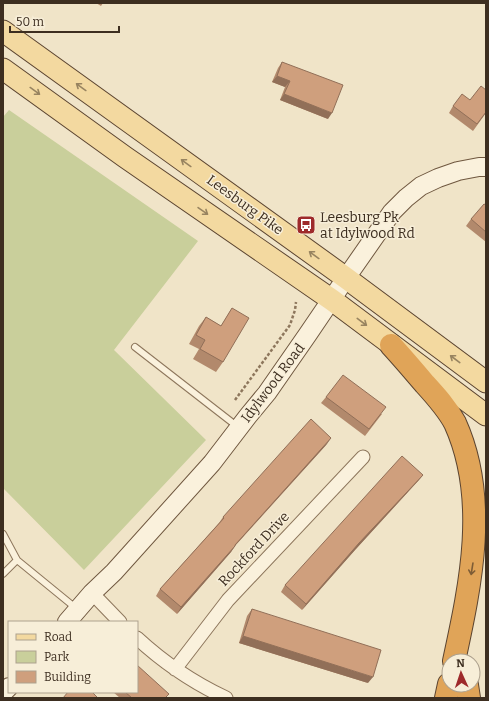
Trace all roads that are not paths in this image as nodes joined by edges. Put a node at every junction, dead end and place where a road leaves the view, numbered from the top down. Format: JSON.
{"nodes":[{"id":1,"x":3,"y":31,"type":"edge"},
{"id":2,"x":3,"y":69,"type":"edge"},
{"id":3,"x":486,"y":167,"type":"edge"},
{"id":4,"x":346,"y":278,"type":"junction"},
{"id":5,"x":332,"y":300,"type":"junction"},
{"id":6,"x":391,"y":345,"type":"junction"},
{"id":7,"x":135,"y":347,"type":"dead end"},
{"id":8,"x":486,"y":382,"type":"edge"},
{"id":9,"x":486,"y":415,"type":"edge"},
{"id":10,"x":239,"y":428,"type":"junction"},
{"id":11,"x":363,"y":457,"type":"dead end"},
{"id":12,"x":3,"y":534,"type":"edge"},
{"id":13,"x":17,"y":560,"type":"junction"},
{"id":14,"x":3,"y":574,"type":"edge"},
{"id":15,"x":92,"y":593,"type":"junction"},
{"id":16,"x":467,"y":600,"type":"junction"},
{"id":17,"x":73,"y":616,"type":"edge"},
{"id":18,"x":119,"y":621,"type":"edge"},
{"id":19,"x":138,"y":639,"type":"edge"},
{"id":20,"x":456,"y":653,"type":"edge"},
{"id":21,"x":465,"y":653,"type":"edge"},
{"id":22,"x":175,"y":669,"type":"junction"},
{"id":23,"x":205,"y":693,"type":"edge"},
{"id":24,"x":226,"y":698,"type":"edge"}],
"edges":[{"from":4,"to":1,"type":"main road","name":"Leesburg Pike","one_way":true},
{"from":2,"to":5,"type":"main road","name":"Leesburg Pike","one_way":true},
{"from":3,"to":4,"type":"main road","name":"Idylwood Road"},
{"from":4,"to":5,"type":"main road","name":"Idylwood Road"},
{"from":8,"to":4,"type":"main road","name":"Leesburg Pike","one_way":true},
{"from":5,"to":6,"type":"main road","name":"Leesburg Pike","one_way":true},
{"from":5,"to":10,"type":"main road","name":"Idylwood Road"},
{"from":6,"to":9,"type":"main road","name":"Leesburg Pike"},
{"from":6,"to":16,"type":"highway","one_way":true},
{"from":7,"to":10,"type":"lane"},
{"from":10,"to":15,"type":"main road","name":"Idylwood Road"},
{"from":11,"to":22,"type":"street","name":"Rockford Drive"},
{"from":12,"to":13,"type":"lane"},
{"from":13,"to":14,"type":"lane"},
{"from":13,"to":17,"type":"lane"},
{"from":15,"to":17,"type":"main road","name":"Idylwood Road"},
{"from":15,"to":18,"type":"street"},
{"from":16,"to":20,"type":"highway"},
{"from":16,"to":21,"type":"highway"},
{"from":19,"to":22,"type":"street"},
{"from":22,"to":23,"type":"street"},
{"from":23,"to":24,"type":"street"}]}
